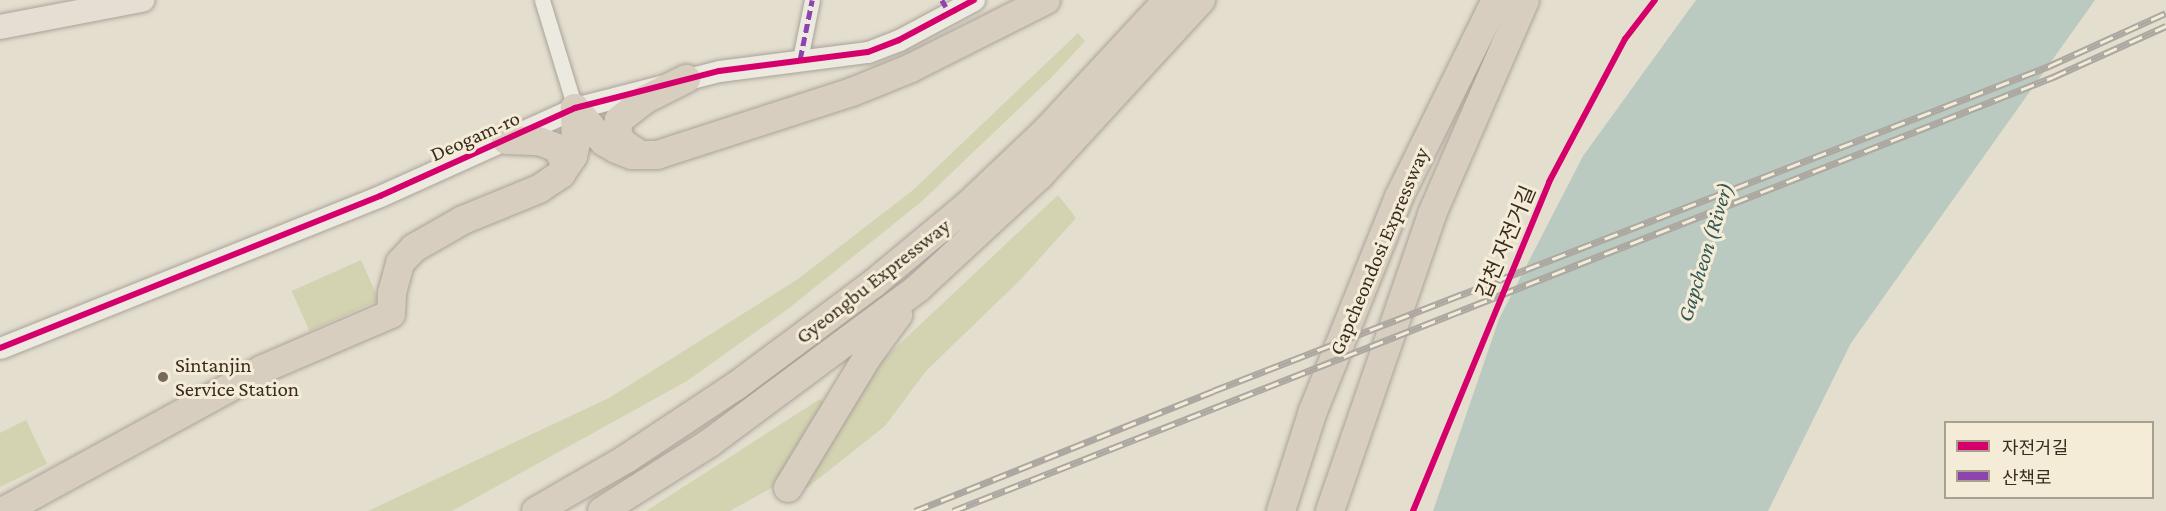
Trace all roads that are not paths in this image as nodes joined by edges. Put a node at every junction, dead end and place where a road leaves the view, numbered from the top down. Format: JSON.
{"nodes":[{"id":1,"x":142,"y":0,"type":"edge"},
{"id":2,"x":542,"y":0,"type":"edge"},
{"id":3,"x":812,"y":0,"type":"edge"},
{"id":4,"x":974,"y":0,"type":"edge"},
{"id":5,"x":1046,"y":0,"type":"edge"},
{"id":6,"x":1168,"y":0,"type":"edge"},
{"id":7,"x":1201,"y":0,"type":"edge"},
{"id":8,"x":1496,"y":0,"type":"edge"},
{"id":9,"x":1525,"y":0,"type":"edge"},
{"id":10,"x":946,"y":2,"type":"edge"},
{"id":11,"x":932,"y":24,"type":"junction"},
{"id":12,"x":0,"y":27,"type":"edge"},
{"id":13,"x":800,"y":59,"type":"junction"},
{"id":14,"x":686,"y":79,"type":"junction"},
{"id":15,"x":575,"y":108,"type":"junction"},
{"id":16,"x":506,"y":140,"type":"junction"},
{"id":17,"x":646,"y":157,"type":"junction"},
{"id":18,"x":561,"y":174,"type":"junction"},
{"id":19,"x":918,"y":288,"type":"junction"},
{"id":20,"x":0,"y":348,"type":"edge"},
{"id":21,"x":789,"y":488,"type":"dead end"},
{"id":22,"x":4,"y":511,"type":"edge"},
{"id":23,"x":536,"y":511,"type":"edge"},
{"id":24,"x":602,"y":511,"type":"edge"},
{"id":25,"x":1281,"y":511,"type":"edge"},
{"id":26,"x":1329,"y":511,"type":"edge"}],
"edges":[{"from":1,"to":12,"type":"main road"},
{"from":2,"to":15,"type":"street"},
{"from":3,"to":13,"type":"street"},
{"from":4,"to":11,"type":"street","name":"Deogam-ro"},
{"from":5,"to":17,"type":"highway"},
{"from":6,"to":23,"type":"highway","name":"Gyeongbu Expressway"},
{"from":7,"to":19,"type":"highway","name":"Gyeongbu Expressway"},
{"from":8,"to":25,"type":"highway","name":"Gapcheondosi Expressway"},
{"from":9,"to":26,"type":"highway","name":"Gapcheondosi Expressway"},
{"from":10,"to":11,"type":"street"},
{"from":11,"to":13,"type":"street","name":"Deogam-ro"},
{"from":13,"to":14,"type":"street","name":"Deogam-ro"},
{"from":14,"to":15,"type":"street","name":"Deogam-ro"},
{"from":14,"to":17,"type":"highway"},
{"from":15,"to":16,"type":"street","name":"Deogam-ro"},
{"from":15,"to":17,"type":"highway"},
{"from":15,"to":18,"type":"highway"},
{"from":16,"to":18,"type":"highway"},
{"from":16,"to":20,"type":"street","name":"Deogam-ro"},
{"from":18,"to":22,"type":"highway"},
{"from":19,"to":21,"type":"highway"},
{"from":19,"to":24,"type":"highway","name":"Gyeongbu Expressway"}]}
